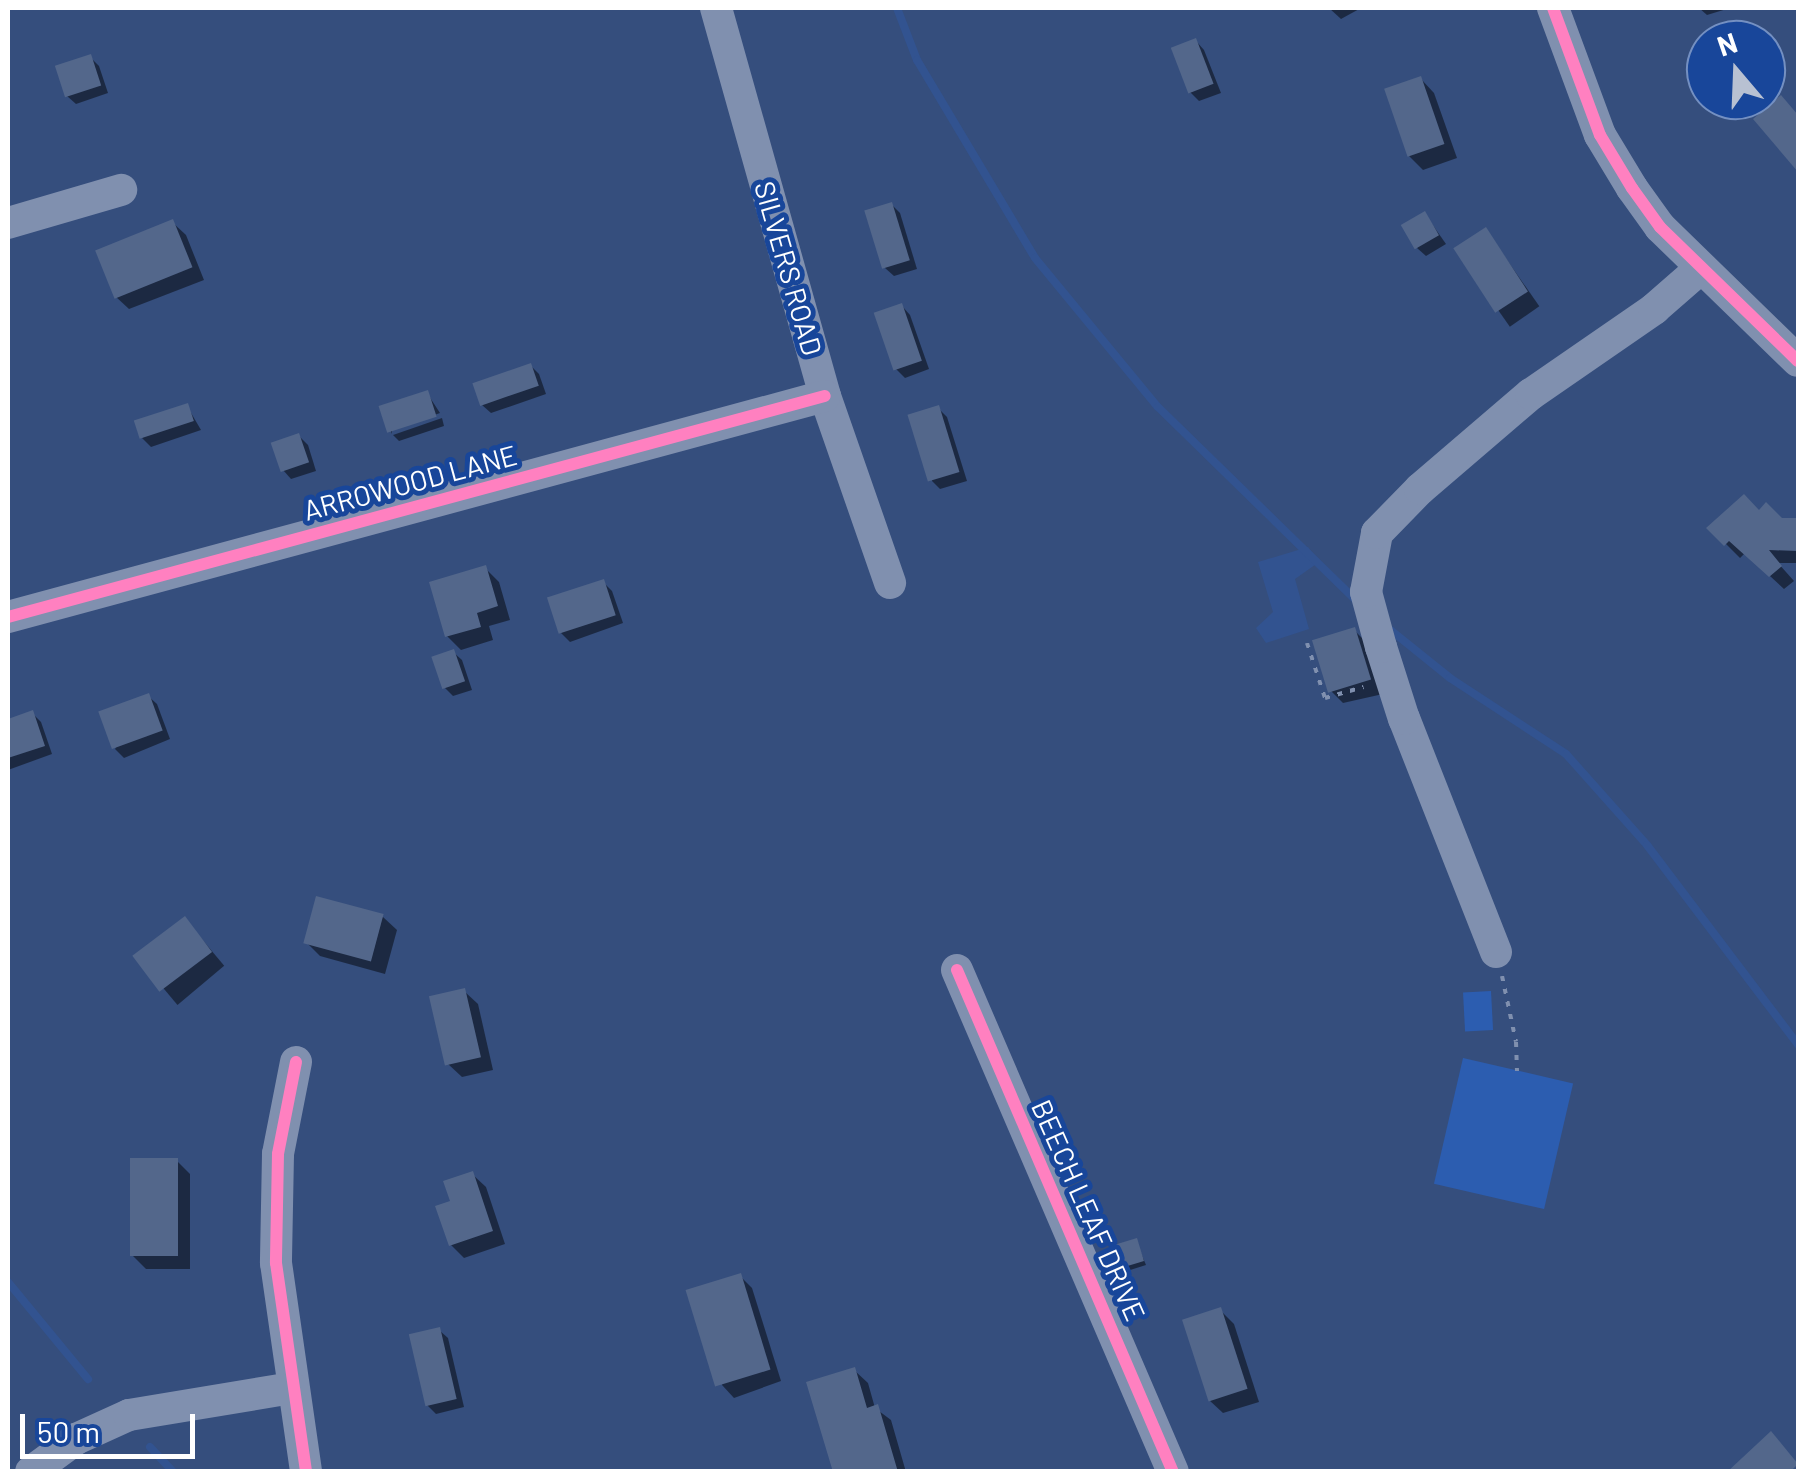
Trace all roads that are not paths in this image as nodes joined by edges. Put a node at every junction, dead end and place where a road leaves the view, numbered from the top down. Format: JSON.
{"nodes":[{"id":1,"x":716,"y":8,"type":"edge"},
{"id":2,"x":1553,"y":8,"type":"edge"},
{"id":3,"x":121,"y":190,"type":"dead end"},
{"id":4,"x":8,"y":223,"type":"edge"},
{"id":5,"x":1701,"y":268,"type":"junction"},
{"id":6,"x":1798,"y":361,"type":"edge"},
{"id":7,"x":825,"y":396,"type":"junction"},
{"id":8,"x":890,"y":583,"type":"dead end"},
{"id":9,"x":8,"y":616,"type":"edge"},
{"id":10,"x":1496,"y":952,"type":"road end"},
{"id":11,"x":957,"y":970,"type":"dead end"},
{"id":12,"x":296,"y":1062,"type":"dead end"},
{"id":13,"x":292,"y":1388,"type":"junction"},
{"id":14,"x":30,"y":1472,"type":"edge"},
{"id":15,"x":306,"y":1472,"type":"edge"},
{"id":16,"x":1173,"y":1472,"type":"edge"}],
"edges":[{"from":1,"to":7,"type":"street","name":"SILVERS ROAD"},
{"from":2,"to":5,"type":"street"},
{"from":3,"to":4,"type":"street"},
{"from":5,"to":6,"type":"street"},
{"from":5,"to":10,"type":"street"},
{"from":7,"to":8,"type":"street","name":"SILVERS ROAD"},
{"from":7,"to":9,"type":"street","name":"ARROWOOD LANE"},
{"from":11,"to":16,"type":"street","name":"BEECH LEAF DRIVE"},
{"from":12,"to":13,"type":"street"},
{"from":13,"to":14,"type":"street"},
{"from":13,"to":15,"type":"street"}]}
